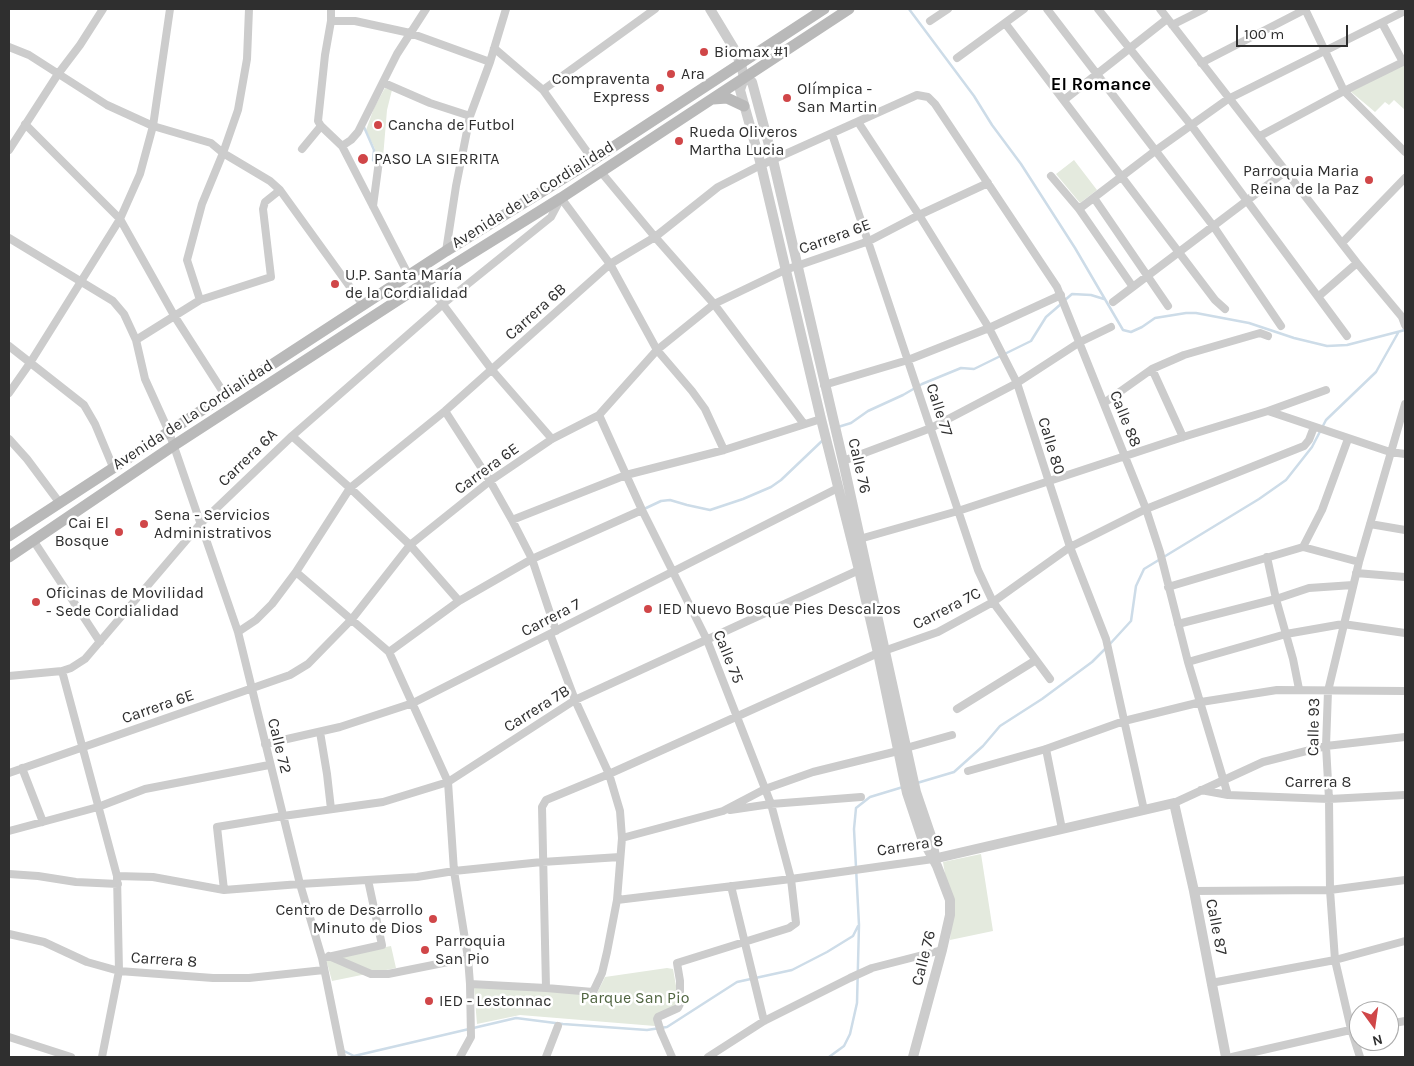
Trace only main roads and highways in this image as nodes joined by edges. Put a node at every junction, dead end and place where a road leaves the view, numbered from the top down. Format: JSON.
{"nodes":[{"id":1,"x":824,"y":9,"type":"edge"},
{"id":2,"x":849,"y":9,"type":"edge"},
{"id":3,"x":713,"y":99,"type":"junction"},
{"id":4,"x":744,"y":106,"type":"road end"},
{"id":5,"x":9,"y":536,"type":"edge"},
{"id":6,"x":9,"y":557,"type":"edge"}],
"edges":[{"from":1,"to":5,"type":"main road","name":"Avenida de La Cordialidad"},
{"from":2,"to":3,"type":"main road","name":"Avenida de La Cordialidad"},
{"from":3,"to":4,"type":"main road"},
{"from":3,"to":6,"type":"main road","name":"Avenida de La Cordialidad"}]}
